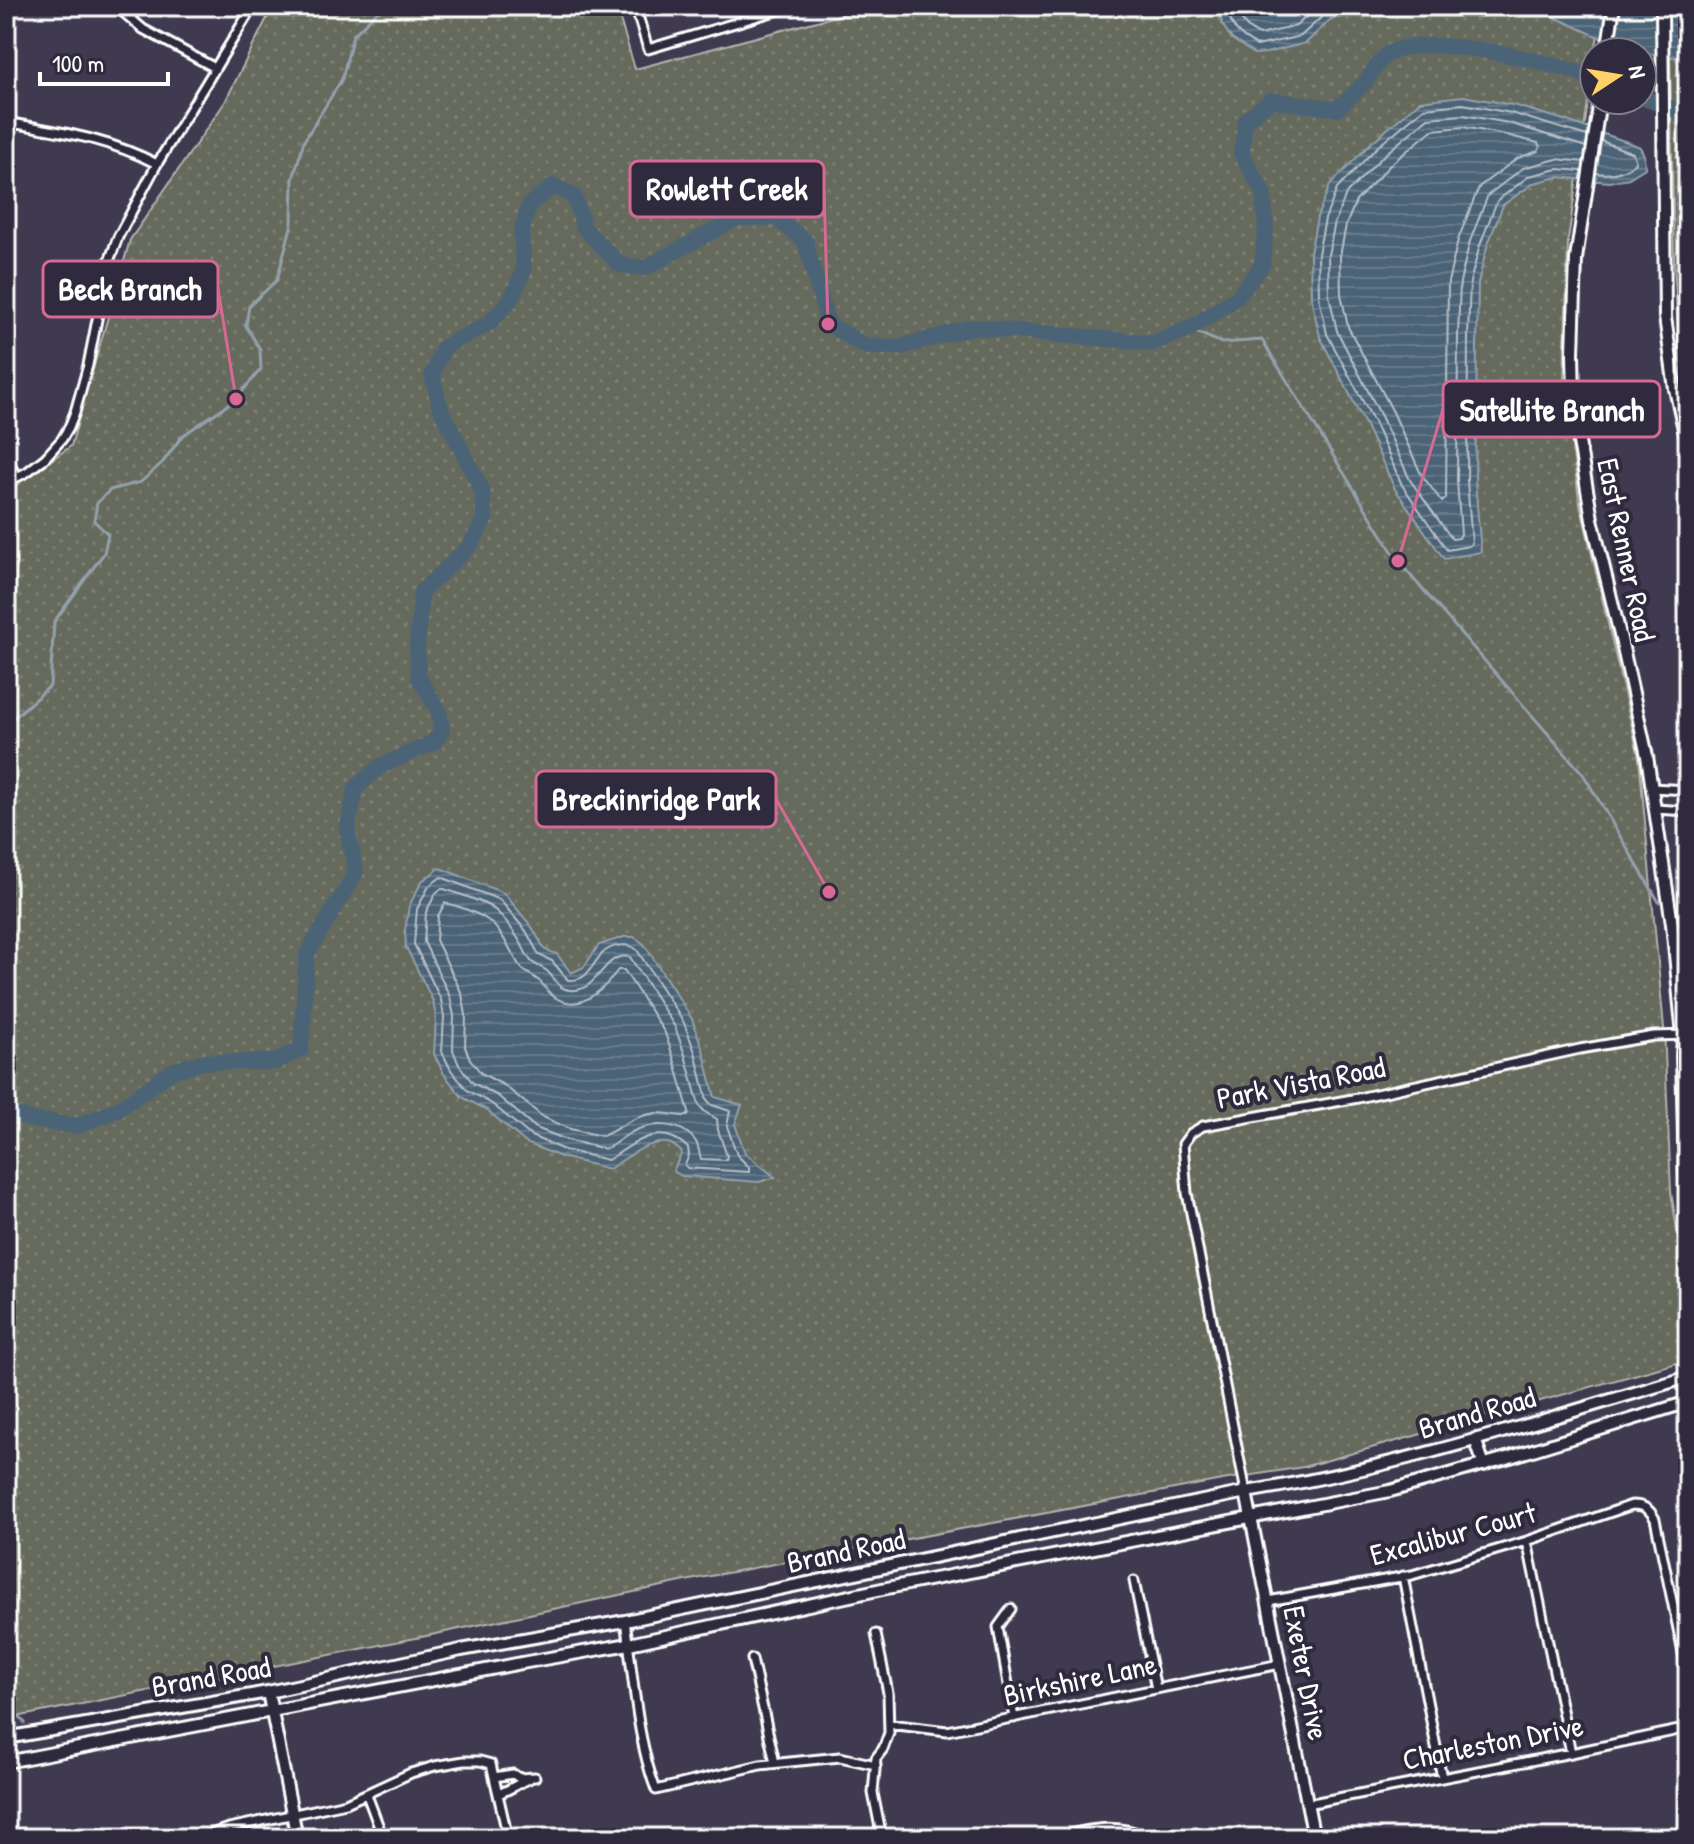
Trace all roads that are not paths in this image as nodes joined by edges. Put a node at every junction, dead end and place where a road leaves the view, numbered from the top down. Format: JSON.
{"nodes":[{"id":1,"x":116,"y":6,"type":"edge"},
{"id":2,"x":253,"y":6,"type":"edge"},
{"id":3,"x":635,"y":6,"type":"edge"},
{"id":4,"x":792,"y":6,"type":"edge"},
{"id":5,"x":1614,"y":6,"type":"edge"},
{"id":6,"x":1662,"y":6,"type":"edge"},
{"id":7,"x":1609,"y":36,"type":"edge"},
{"id":8,"x":215,"y":68,"type":"junction"},
{"id":9,"x":1598,"y":116,"type":"edge"},
{"id":10,"x":6,"y":122,"type":"edge"},
{"id":11,"x":157,"y":164,"type":"junction"},
{"id":12,"x":1688,"y":447,"type":"edge"},
{"id":13,"x":6,"y":456,"type":"edge"},
{"id":14,"x":17,"y":477,"type":"junction"},
{"id":15,"x":6,"y":480,"type":"edge"},
{"id":16,"x":1652,"y":788,"type":"junction"},
{"id":17,"x":1688,"y":790,"type":"edge"},
{"id":18,"x":1655,"y":809,"type":"junction"},
{"id":19,"x":1688,"y":811,"type":"edge"},
{"id":20,"x":1685,"y":1036,"type":"edge"},
{"id":21,"x":1688,"y":1200,"type":"edge"},
{"id":22,"x":1688,"y":1377,"type":"edge"},
{"id":23,"x":1688,"y":1402,"type":"edge"},
{"id":24,"x":1475,"y":1439,"type":"junction"},
{"id":25,"x":1484,"y":1465,"type":"junction"},
{"id":26,"x":1246,"y":1492,"type":"junction"},
{"id":27,"x":1251,"y":1516,"type":"junction"},
{"id":28,"x":1527,"y":1541,"type":"junction"},
{"id":29,"x":1403,"y":1576,"type":"junction"},
{"id":30,"x":1134,"y":1581,"type":"dead end"},
{"id":31,"x":1268,"y":1601,"type":"junction"},
{"id":32,"x":1011,"y":1609,"type":"dead end"},
{"id":33,"x":625,"y":1621,"type":"junction"},
{"id":34,"x":876,"y":1634,"type":"dead end"},
{"id":35,"x":629,"y":1644,"type":"junction"},
{"id":36,"x":752,"y":1659,"type":"dead end"},
{"id":37,"x":1280,"y":1664,"type":"junction"},
{"id":38,"x":1688,"y":1677,"type":"edge"},
{"id":39,"x":1156,"y":1689,"type":"junction"},
{"id":40,"x":268,"y":1692,"type":"junction"},
{"id":41,"x":272,"y":1712,"type":"junction"},
{"id":42,"x":1014,"y":1718,"type":"junction"},
{"id":43,"x":889,"y":1724,"type":"junction"},
{"id":44,"x":1688,"y":1728,"type":"edge"},
{"id":45,"x":6,"y":1738,"type":"edge"},
{"id":46,"x":1571,"y":1753,"type":"junction"},
{"id":47,"x":6,"y":1762,"type":"edge"},
{"id":48,"x":775,"y":1763,"type":"junction"},
{"id":49,"x":876,"y":1765,"type":"junction"},
{"id":50,"x":494,"y":1777,"type":"junction"},
{"id":51,"x":1442,"y":1778,"type":"junction"},
{"id":52,"x":498,"y":1794,"type":"junction"},
{"id":53,"x":367,"y":1795,"type":"junction"},
{"id":54,"x":1307,"y":1804,"type":"junction"},
{"id":55,"x":293,"y":1814,"type":"junction"},
{"id":56,"x":206,"y":1838,"type":"edge"},
{"id":57,"x":297,"y":1838,"type":"edge"},
{"id":58,"x":383,"y":1838,"type":"edge"},
{"id":59,"x":508,"y":1838,"type":"edge"},
{"id":60,"x":882,"y":1838,"type":"edge"},
{"id":61,"x":1051,"y":1838,"type":"edge"},
{"id":62,"x":1149,"y":1838,"type":"edge"},
{"id":63,"x":1314,"y":1838,"type":"edge"}],
"edges":[{"from":1,"to":8,"type":"street"},
{"from":2,"to":8,"type":"street"},
{"from":3,"to":4,"type":"street"},
{"from":5,"to":7,"type":"main road"},
{"from":6,"to":12,"type":"main road"},
{"from":8,"to":11,"type":"street"},
{"from":9,"to":16,"type":"main road","name":"East Renner Road"},
{"from":10,"to":11,"type":"street"},
{"from":11,"to":14,"type":"street"},
{"from":13,"to":14,"type":"street"},
{"from":14,"to":15,"type":"street"},
{"from":16,"to":17,"type":"street"},
{"from":16,"to":18,"type":"main road","name":"East Renner Road"},
{"from":18,"to":19,"type":"street"},
{"from":18,"to":20,"type":"main road","name":"East Renner Road"},
{"from":20,"to":21,"type":"main road","name":"East Renner Road"},
{"from":20,"to":26,"type":"street","name":"Park Vista Road"},
{"from":22,"to":24,"type":"main road","name":"Brand Road"},
{"from":23,"to":25,"type":"main road","name":"Brand Road"},
{"from":24,"to":25,"type":"main road"},
{"from":24,"to":26,"type":"main road","name":"Brand Road"},
{"from":25,"to":27,"type":"main road","name":"Brand Road"},
{"from":26,"to":27,"type":"main road","name":"Exeter Drive"},
{"from":26,"to":33,"type":"main road","name":"Brand Road"},
{"from":27,"to":31,"type":"main road","name":"Exeter Drive"},
{"from":27,"to":35,"type":"main road","name":"Brand Road"},
{"from":28,"to":29,"type":"street","name":"Excalibur Court"},
{"from":28,"to":38,"type":"street","name":"Excalibur Court"},
{"from":28,"to":46,"type":"street"},
{"from":29,"to":31,"type":"street","name":"Excalibur Court"},
{"from":29,"to":51,"type":"street"},
{"from":30,"to":39,"type":"street"},
{"from":31,"to":37,"type":"main road","name":"Exeter Drive"},
{"from":32,"to":42,"type":"street"},
{"from":33,"to":35,"type":"street"},
{"from":33,"to":40,"type":"main road","name":"Brand Road"},
{"from":34,"to":43,"type":"street"},
{"from":35,"to":41,"type":"main road","name":"Brand Road"},
{"from":35,"to":48,"type":"street"},
{"from":36,"to":48,"type":"street"},
{"from":37,"to":39,"type":"street","name":"Birkshire Lane"},
{"from":37,"to":54,"type":"main road","name":"Exeter Drive"},
{"from":39,"to":42,"type":"street","name":"Birkshire Lane"},
{"from":40,"to":41,"type":"main road"},
{"from":40,"to":45,"type":"main road","name":"Brand Road"},
{"from":41,"to":47,"type":"main road","name":"Brand Road"},
{"from":41,"to":55,"type":"main road"},
{"from":42,"to":43,"type":"street","name":"Birkshire Lane"},
{"from":43,"to":49,"type":"street"},
{"from":44,"to":46,"type":"street","name":"Charleston Drive"},
{"from":46,"to":51,"type":"street","name":"Charleston Drive"},
{"from":48,"to":49,"type":"street"},
{"from":49,"to":60,"type":"street"},
{"from":50,"to":52,"type":"street"},
{"from":50,"to":52,"type":"street"},
{"from":50,"to":53,"type":"street"},
{"from":51,"to":54,"type":"street","name":"Charleston Drive"},
{"from":52,"to":59,"type":"street"},
{"from":53,"to":55,"type":"street"},
{"from":53,"to":58,"type":"street"},
{"from":54,"to":63,"type":"main road","name":"Exeter Drive"},
{"from":55,"to":56,"type":"street"},
{"from":55,"to":57,"type":"main road"},
{"from":61,"to":62,"type":"street"}]}
